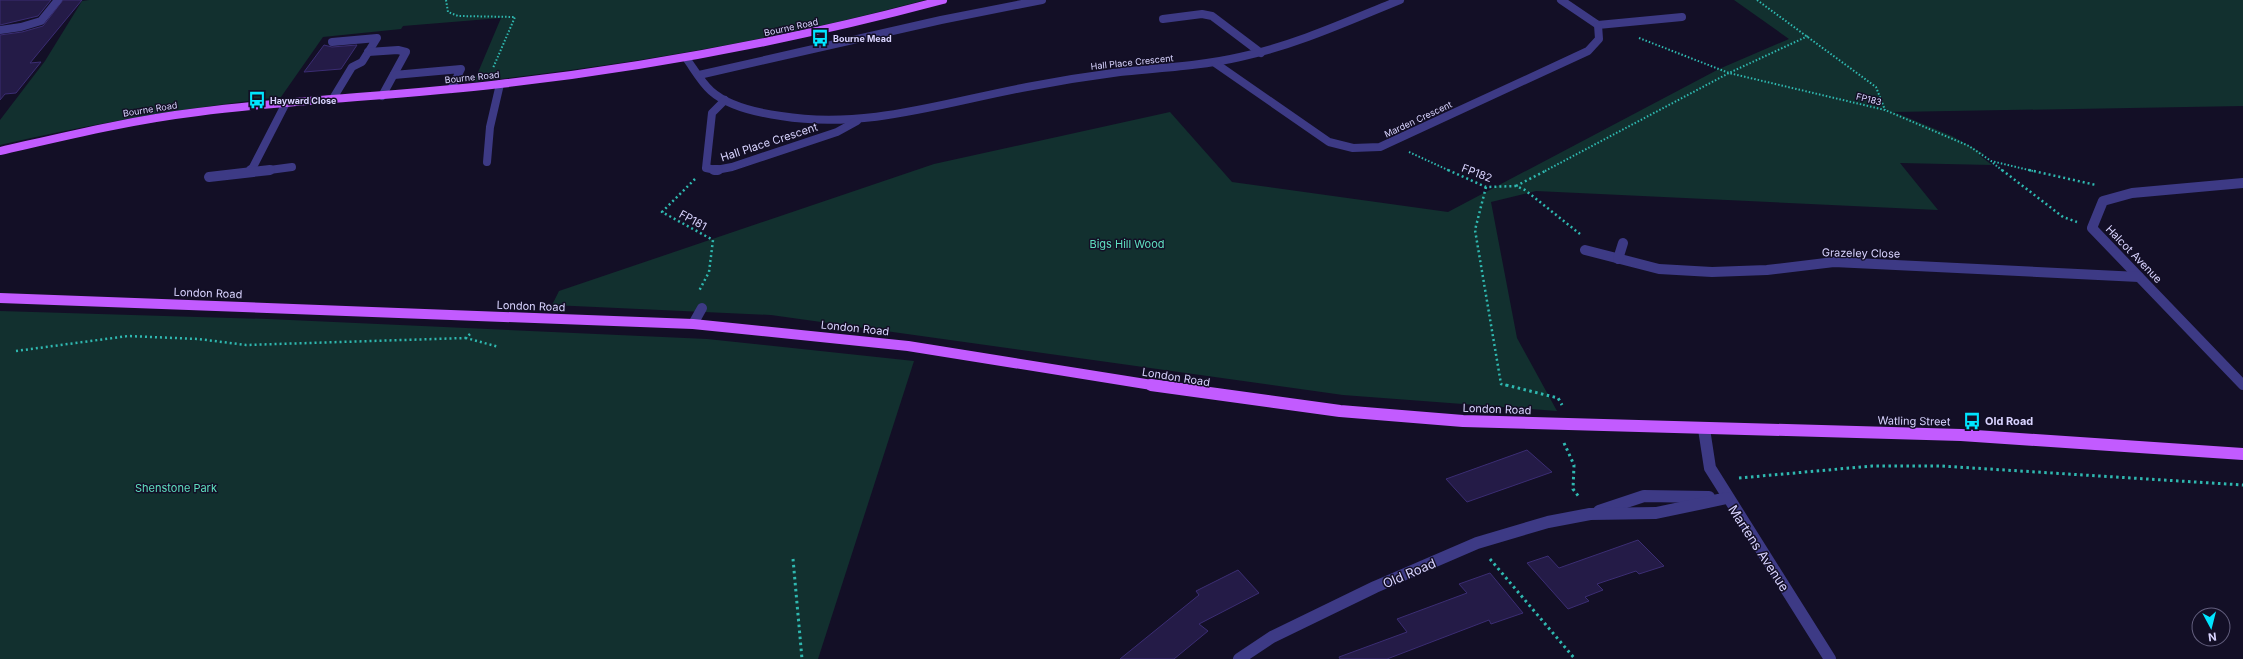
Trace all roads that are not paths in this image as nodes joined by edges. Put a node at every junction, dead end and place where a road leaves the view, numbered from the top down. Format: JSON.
{"nodes":[{"id":1,"x":58,"y":0,"type":"edge"},
{"id":2,"x":944,"y":0,"type":"edge"},
{"id":3,"x":1042,"y":0,"type":"edge"},
{"id":4,"x":1400,"y":0,"type":"edge"},
{"id":5,"x":1561,"y":0,"type":"edge"},
{"id":6,"x":1682,"y":17,"type":"dead end"},
{"id":7,"x":1163,"y":19,"type":"dead end"},
{"id":8,"x":1598,"y":26,"type":"junction"},
{"id":9,"x":0,"y":30,"type":"edge"},
{"id":10,"x":332,"y":42,"type":"dead end"},
{"id":11,"x":368,"y":52,"type":"junction"},
{"id":12,"x":1261,"y":53,"type":"junction"},
{"id":13,"x":686,"y":58,"type":"junction"},
{"id":14,"x":1215,"y":63,"type":"junction"},
{"id":15,"x":394,"y":75,"type":"junction"},
{"id":16,"x":699,"y":75,"type":"junction"},
{"id":17,"x":500,"y":84,"type":"junction"},
{"id":18,"x":451,"y":90,"type":"junction"},
{"id":19,"x":382,"y":96,"type":"junction"},
{"id":20,"x":332,"y":100,"type":"junction"},
{"id":21,"x":725,"y":100,"type":"junction"},
{"id":22,"x":286,"y":103,"type":"junction"},
{"id":23,"x":859,"y":120,"type":"junction"},
{"id":24,"x":0,"y":151,"type":"edge"},
{"id":25,"x":487,"y":162,"type":"dead end"},
{"id":26,"x":292,"y":167,"type":"dead end"},
{"id":27,"x":250,"y":172,"type":"junction"},
{"id":28,"x":209,"y":178,"type":"dead end"},
{"id":29,"x":2243,"y":183,"type":"edge"},
{"id":30,"x":1623,"y":244,"type":"dead end"},
{"id":31,"x":1585,"y":250,"type":"road end"},
{"id":32,"x":1618,"y":259,"type":"junction"},
{"id":33,"x":2139,"y":277,"type":"junction"},
{"id":34,"x":0,"y":298,"type":"edge"},
{"id":35,"x":702,"y":308,"type":"dead end"},
{"id":36,"x":688,"y":324,"type":"junction"},
{"id":37,"x":2243,"y":385,"type":"edge"},
{"id":38,"x":1704,"y":430,"type":"junction"},
{"id":39,"x":2243,"y":454,"type":"edge"},
{"id":40,"x":1727,"y":498,"type":"junction"},
{"id":41,"x":1590,"y":514,"type":"junction"},
{"id":42,"x":1239,"y":659,"type":"edge"},
{"id":43,"x":1830,"y":659,"type":"edge"}],
"edges":[{"from":1,"to":9,"type":"street"},
{"from":2,"to":13,"type":"main road","name":"Bourne Road"},
{"from":3,"to":16,"type":"street"},
{"from":4,"to":12,"type":"street","name":"Hall Place Crescent"},
{"from":5,"to":8,"type":"street"},
{"from":6,"to":8,"type":"street"},
{"from":7,"to":12,"type":"street"},
{"from":8,"to":14,"type":"street","name":"Marden Crescent"},
{"from":10,"to":11,"type":"street"},
{"from":11,"to":15,"type":"street"},
{"from":11,"to":20,"type":"street"},
{"from":12,"to":14,"type":"street","name":"Hall Place Crescent"},
{"from":13,"to":16,"type":"street","name":"Hall Place Crescent"},
{"from":13,"to":17,"type":"main road","name":"Bourne Road"},
{"from":14,"to":23,"type":"street","name":"Hall Place Crescent"},
{"from":15,"to":18,"type":"street"},
{"from":15,"to":19,"type":"street"},
{"from":16,"to":21,"type":"street","name":"Hall Place Crescent"},
{"from":17,"to":18,"type":"main road","name":"Bourne Road"},
{"from":17,"to":25,"type":"street"},
{"from":18,"to":19,"type":"main road","name":"Bourne Road"},
{"from":19,"to":20,"type":"main road","name":"Bourne Road"},
{"from":20,"to":22,"type":"main road","name":"Bourne Road"},
{"from":21,"to":23,"type":"street","name":"Hall Place Crescent"},
{"from":21,"to":23,"type":"street","name":"Hall Place Crescent"},
{"from":22,"to":24,"type":"main road","name":"Bourne Road"},
{"from":22,"to":27,"type":"street"},
{"from":26,"to":27,"type":"street"},
{"from":27,"to":28,"type":"street"},
{"from":29,"to":33,"type":"street","name":"Halcot Avenue"},
{"from":30,"to":32,"type":"street"},
{"from":31,"to":32,"type":"street","name":"Grazeley Close"},
{"from":32,"to":33,"type":"street","name":"Grazeley Close"},
{"from":33,"to":37,"type":"street","name":"Halcot Avenue"},
{"from":34,"to":36,"type":"main road","name":"London Road"},
{"from":35,"to":36,"type":"street"},
{"from":36,"to":38,"type":"main road","name":"London Road"},
{"from":38,"to":39,"type":"main road","name":"Watling Street"},
{"from":38,"to":40,"type":"street","name":"Martens Avenue"},
{"from":40,"to":41,"type":"street","name":"Old Road"},
{"from":40,"to":41,"type":"street","name":"Old Road"},
{"from":40,"to":43,"type":"street","name":"Martens Avenue"},
{"from":41,"to":42,"type":"street","name":"Old Road"}]}
